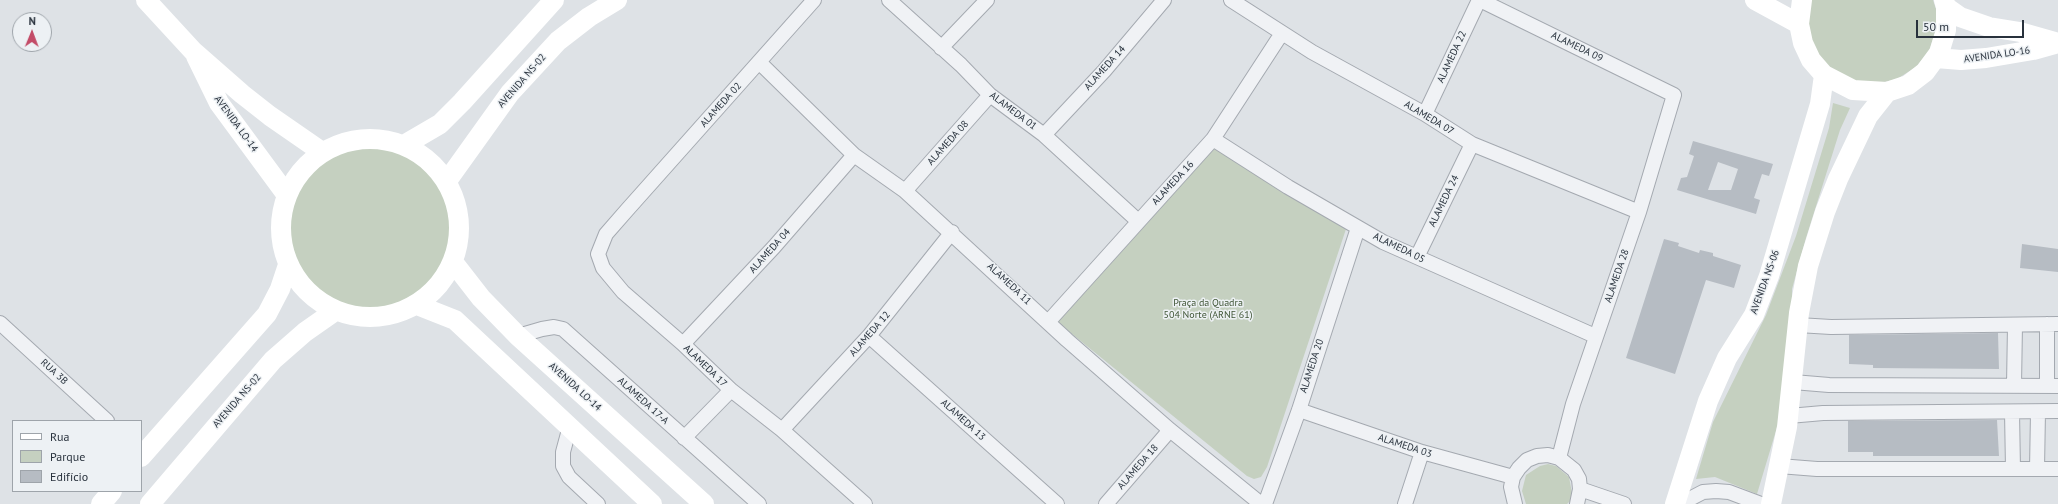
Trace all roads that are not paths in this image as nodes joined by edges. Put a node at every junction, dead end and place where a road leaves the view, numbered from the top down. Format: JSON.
{"nodes":[{"id":1,"x":146,"y":0,"type":"edge"},
{"id":2,"x":554,"y":0,"type":"edge"},
{"id":3,"x":617,"y":0,"type":"edge"},
{"id":4,"x":814,"y":0,"type":"edge"},
{"id":5,"x":889,"y":0,"type":"edge"},
{"id":6,"x":987,"y":0,"type":"edge"},
{"id":7,"x":1164,"y":0,"type":"edge"},
{"id":8,"x":1231,"y":0,"type":"edge"},
{"id":9,"x":1479,"y":0,"type":"edge"},
{"id":10,"x":1755,"y":0,"type":"edge"},
{"id":11,"x":1802,"y":0,"type":"edge"},
{"id":12,"x":1945,"y":3,"type":"edge"},
{"id":13,"x":1799,"y":24,"type":"junction"},
{"id":14,"x":1282,"y":33,"type":"junction"},
{"id":15,"x":2058,"y":43,"type":"edge"},
{"id":16,"x":941,"y":48,"type":"junction"},
{"id":17,"x":194,"y":51,"type":"junction"},
{"id":18,"x":1936,"y":58,"type":"junction"},
{"id":19,"x":759,"y":62,"type":"junction"},
{"id":20,"x":1824,"y":75,"type":"junction"},
{"id":21,"x":1887,"y":92,"type":"junction"},
{"id":22,"x":990,"y":95,"type":"junction"},
{"id":23,"x":1674,"y":95,"type":"joint"},
{"id":24,"x":1425,"y":114,"type":"junction"},
{"id":25,"x":1044,"y":134,"type":"junction"},
{"id":26,"x":1213,"y":139,"type":"junction"},
{"id":27,"x":1472,"y":144,"type":"junction"},
{"id":28,"x":404,"y":145,"type":"junction"},
{"id":29,"x":322,"y":152,"type":"junction"},
{"id":30,"x":854,"y":155,"type":"junction"},
{"id":31,"x":447,"y":181,"type":"junction"},
{"id":32,"x":905,"y":191,"type":"junction"},
{"id":33,"x":286,"y":194,"type":"junction"},
{"id":34,"x":627,"y":210,"type":"joint"},
{"id":35,"x":1639,"y":212,"type":"junction"},
{"id":36,"x":1138,"y":221,"type":"junction"},
{"id":37,"x":1358,"y":228,"type":"junction"},
{"id":38,"x":952,"y":232,"type":"junction"},
{"id":39,"x":1417,"y":257,"type":"junction"},
{"id":40,"x":453,"y":262,"type":"junction"},
{"id":41,"x":288,"y":265,"type":"junction"},
{"id":42,"x":417,"y":305,"type":"junction"},
{"id":43,"x":335,"y":311,"type":"junction"},
{"id":44,"x":1049,"y":321,"type":"junction"},
{"id":45,"x":0,"y":323,"type":"edge"},
{"id":46,"x":2052,"y":324,"type":"edge"},
{"id":47,"x":1798,"y":325,"type":"junction"},
{"id":48,"x":2015,"y":325,"type":"junction"},
{"id":49,"x":518,"y":336,"type":"junction"},
{"id":50,"x":869,"y":336,"type":"junction"},
{"id":51,"x":1596,"y":336,"type":"junction"},
{"id":52,"x":683,"y":344,"type":"junction"},
{"id":53,"x":1793,"y":382,"type":"junction"},
{"id":54,"x":2014,"y":385,"type":"junction"},
{"id":55,"x":2053,"y":386,"type":"edge"},
{"id":56,"x":731,"y":390,"type":"junction"},
{"id":57,"x":1299,"y":410,"type":"junction"},
{"id":58,"x":2058,"y":411,"type":"edge"},
{"id":59,"x":2012,"y":412,"type":"junction"},
{"id":60,"x":2038,"y":412,"type":"junction"},
{"id":61,"x":1789,"y":416,"type":"junction"},
{"id":62,"x":106,"y":420,"type":"edge"},
{"id":63,"x":570,"y":426,"type":"junction"},
{"id":64,"x":782,"y":430,"type":"junction"},
{"id":65,"x":1170,"y":430,"type":"junction"},
{"id":66,"x":684,"y":438,"type":"junction"},
{"id":67,"x":1422,"y":452,"type":"junction"},
{"id":68,"x":142,"y":454,"type":"edge"},
{"id":69,"x":1559,"y":458,"type":"junction"},
{"id":70,"x":1779,"y":466,"type":"junction"},
{"id":71,"x":2013,"y":469,"type":"junction"},
{"id":72,"x":2037,"y":469,"type":"junction"},
{"id":73,"x":2058,"y":469,"type":"edge"},
{"id":74,"x":1514,"y":477,"type":"junction"},
{"id":75,"x":1580,"y":489,"type":"junction"},
{"id":76,"x":111,"y":492,"type":"edge"},
{"id":77,"x":101,"y":504,"type":"edge"},
{"id":78,"x":150,"y":504,"type":"edge"},
{"id":79,"x":598,"y":504,"type":"edge"},
{"id":80,"x":652,"y":504,"type":"edge"},
{"id":81,"x":704,"y":504,"type":"edge"},
{"id":82,"x":759,"y":504,"type":"edge"},
{"id":83,"x":865,"y":504,"type":"edge"},
{"id":84,"x":1057,"y":504,"type":"edge"},
{"id":85,"x":1106,"y":504,"type":"edge"},
{"id":86,"x":1261,"y":504,"type":"edge"},
{"id":87,"x":1265,"y":504,"type":"edge"},
{"id":88,"x":1405,"y":504,"type":"edge"},
{"id":89,"x":1515,"y":504,"type":"edge"},
{"id":90,"x":1577,"y":504,"type":"edge"},
{"id":91,"x":1624,"y":504,"type":"edge"},
{"id":92,"x":1675,"y":504,"type":"edge"},
{"id":93,"x":1680,"y":504,"type":"edge"},
{"id":94,"x":1761,"y":504,"type":"edge"},
{"id":95,"x":1771,"y":504,"type":"edge"}],
"edges":[{"from":1,"to":17,"type":"street","name":"AVENIDA LO-14"},
{"from":2,"to":28,"type":"street"},
{"from":3,"to":31,"type":"street","name":"AVENIDA NS-02"},
{"from":4,"to":19,"type":"street","name":"ALAMEDA 02"},
{"from":5,"to":16,"type":"street","name":"ALAMEDA 01"},
{"from":6,"to":16,"type":"street"},
{"from":7,"to":25,"type":"street","name":"ALAMEDA 14"},
{"from":8,"to":14,"type":"street","name":"ALAMEDA 07"},
{"from":9,"to":23,"type":"street","name":"ALAMEDA 09"},
{"from":9,"to":24,"type":"street","name":"ALAMEDA 22"},
{"from":10,"to":13,"type":"street"},
{"from":11,"to":13,"type":"street","name":"AVENIDA LO-16"},
{"from":12,"to":15,"type":"street","name":"AVENIDA LO-16"},
{"from":12,"to":18,"type":"street","name":"AVENIDA LO-16"},
{"from":13,"to":20,"type":"street","name":"AVENIDA LO-16"},
{"from":14,"to":24,"type":"street","name":"ALAMEDA 07"},
{"from":14,"to":26,"type":"street","name":"ALAMEDA 16"},
{"from":15,"to":18,"type":"street","name":"AVENIDA LO-16"},
{"from":16,"to":22,"type":"street","name":"ALAMEDA 01"},
{"from":17,"to":29,"type":"street","name":"AVENIDA LO-14"},
{"from":17,"to":33,"type":"street","name":"AVENIDA LO-14"},
{"from":18,"to":21,"type":"street","name":"AVENIDA LO-16"},
{"from":19,"to":30,"type":"street","name":"ALAMEDA 11"},
{"from":19,"to":34,"type":"street","name":"ALAMEDA 02"},
{"from":20,"to":21,"type":"street","name":"AVENIDA LO-16"},
{"from":20,"to":92,"type":"street","name":"AVENIDA NS-06"},
{"from":21,"to":47,"type":"street"},
{"from":22,"to":25,"type":"street","name":"ALAMEDA 01"},
{"from":22,"to":32,"type":"street","name":"ALAMEDA 08"},
{"from":23,"to":35,"type":"street","name":"ALAMEDA 28"},
{"from":24,"to":27,"type":"street","name":"ALAMEDA 07"},
{"from":25,"to":36,"type":"street","name":"ALAMEDA 01"},
{"from":26,"to":36,"type":"street","name":"ALAMEDA 16"},
{"from":26,"to":37,"type":"street","name":"ALAMEDA 05"},
{"from":27,"to":35,"type":"street","name":"ALAMEDA 07"},
{"from":27,"to":39,"type":"street","name":"ALAMEDA 24"},
{"from":28,"to":29,"type":"street"},
{"from":28,"to":31,"type":"street"},
{"from":29,"to":33,"type":"street"},
{"from":30,"to":32,"type":"street","name":"ALAMEDA 11"},
{"from":30,"to":52,"type":"street","name":"ALAMEDA 04"},
{"from":31,"to":40,"type":"street"},
{"from":32,"to":38,"type":"street","name":"ALAMEDA 11"},
{"from":33,"to":41,"type":"street"},
{"from":34,"to":52,"type":"street","name":"ALAMEDA 17"},
{"from":35,"to":51,"type":"street","name":"ALAMEDA 28"},
{"from":36,"to":44,"type":"street","name":"ALAMEDA 16"},
{"from":37,"to":39,"type":"street","name":"ALAMEDA 05"},
{"from":37,"to":57,"type":"street","name":"ALAMEDA 20"},
{"from":38,"to":44,"type":"street","name":"ALAMEDA 11"},
{"from":38,"to":50,"type":"street","name":"ALAMEDA 12"},
{"from":39,"to":51,"type":"street","name":"ALAMEDA 05"},
{"from":40,"to":42,"type":"street"},
{"from":40,"to":49,"type":"street","name":"AVENIDA LO-14"},
{"from":41,"to":43,"type":"street"},
{"from":41,"to":68,"type":"street"},
{"from":42,"to":43,"type":"street"},
{"from":42,"to":63,"type":"street"},
{"from":43,"to":78,"type":"street","name":"AVENIDA NS-02"},
{"from":44,"to":65,"type":"street","name":"ALAMEDA 11"},
{"from":45,"to":62,"type":"street","name":"RUA 3B"},
{"from":46,"to":48,"type":"street"},
{"from":46,"to":55,"type":"street"},
{"from":47,"to":48,"type":"street"},
{"from":47,"to":53,"type":"street"},
{"from":48,"to":54,"type":"street"},
{"from":49,"to":66,"type":"street","name":"ALAMEDA 17-A"},
{"from":49,"to":81,"type":"street","name":"AVENIDA LO-14"},
{"from":50,"to":64,"type":"street","name":"ALAMEDA 12"},
{"from":50,"to":84,"type":"street","name":"ALAMEDA 13"},
{"from":51,"to":69,"type":"street","name":"ALAMEDA 28"},
{"from":52,"to":56,"type":"street","name":"ALAMEDA 17"},
{"from":53,"to":54,"type":"street"},
{"from":53,"to":61,"type":"street"},
{"from":54,"to":55,"type":"street"},
{"from":56,"to":64,"type":"street","name":"ALAMEDA 17"},
{"from":56,"to":66,"type":"street"},
{"from":57,"to":67,"type":"street","name":"ALAMEDA 03"},
{"from":57,"to":87,"type":"street","name":"ALAMEDA 20"},
{"from":58,"to":60,"type":"street"},
{"from":59,"to":60,"type":"street"},
{"from":59,"to":61,"type":"street"},
{"from":59,"to":71,"type":"street"},
{"from":60,"to":72,"type":"street"},
{"from":61,"to":70,"type":"street"},
{"from":63,"to":79,"type":"street"},
{"from":63,"to":80,"type":"street"},
{"from":64,"to":83,"type":"street","name":"ALAMEDA 17"},
{"from":65,"to":85,"type":"street","name":"ALAMEDA 18"},
{"from":65,"to":86,"type":"street","name":"ALAMEDA 11"},
{"from":66,"to":82,"type":"street","name":"ALAMEDA 17-A"},
{"from":67,"to":74,"type":"street","name":"ALAMEDA 03"},
{"from":67,"to":88,"type":"street"},
{"from":69,"to":74,"type":"street"},
{"from":69,"to":75,"type":"street"},
{"from":70,"to":71,"type":"street"},
{"from":70,"to":95,"type":"street"},
{"from":71,"to":72,"type":"street"},
{"from":72,"to":73,"type":"street"},
{"from":74,"to":89,"type":"street"},
{"from":75,"to":90,"type":"street"},
{"from":75,"to":91,"type":"street"},
{"from":76,"to":77,"type":"street"},
{"from":93,"to":94,"type":"street"}]}
